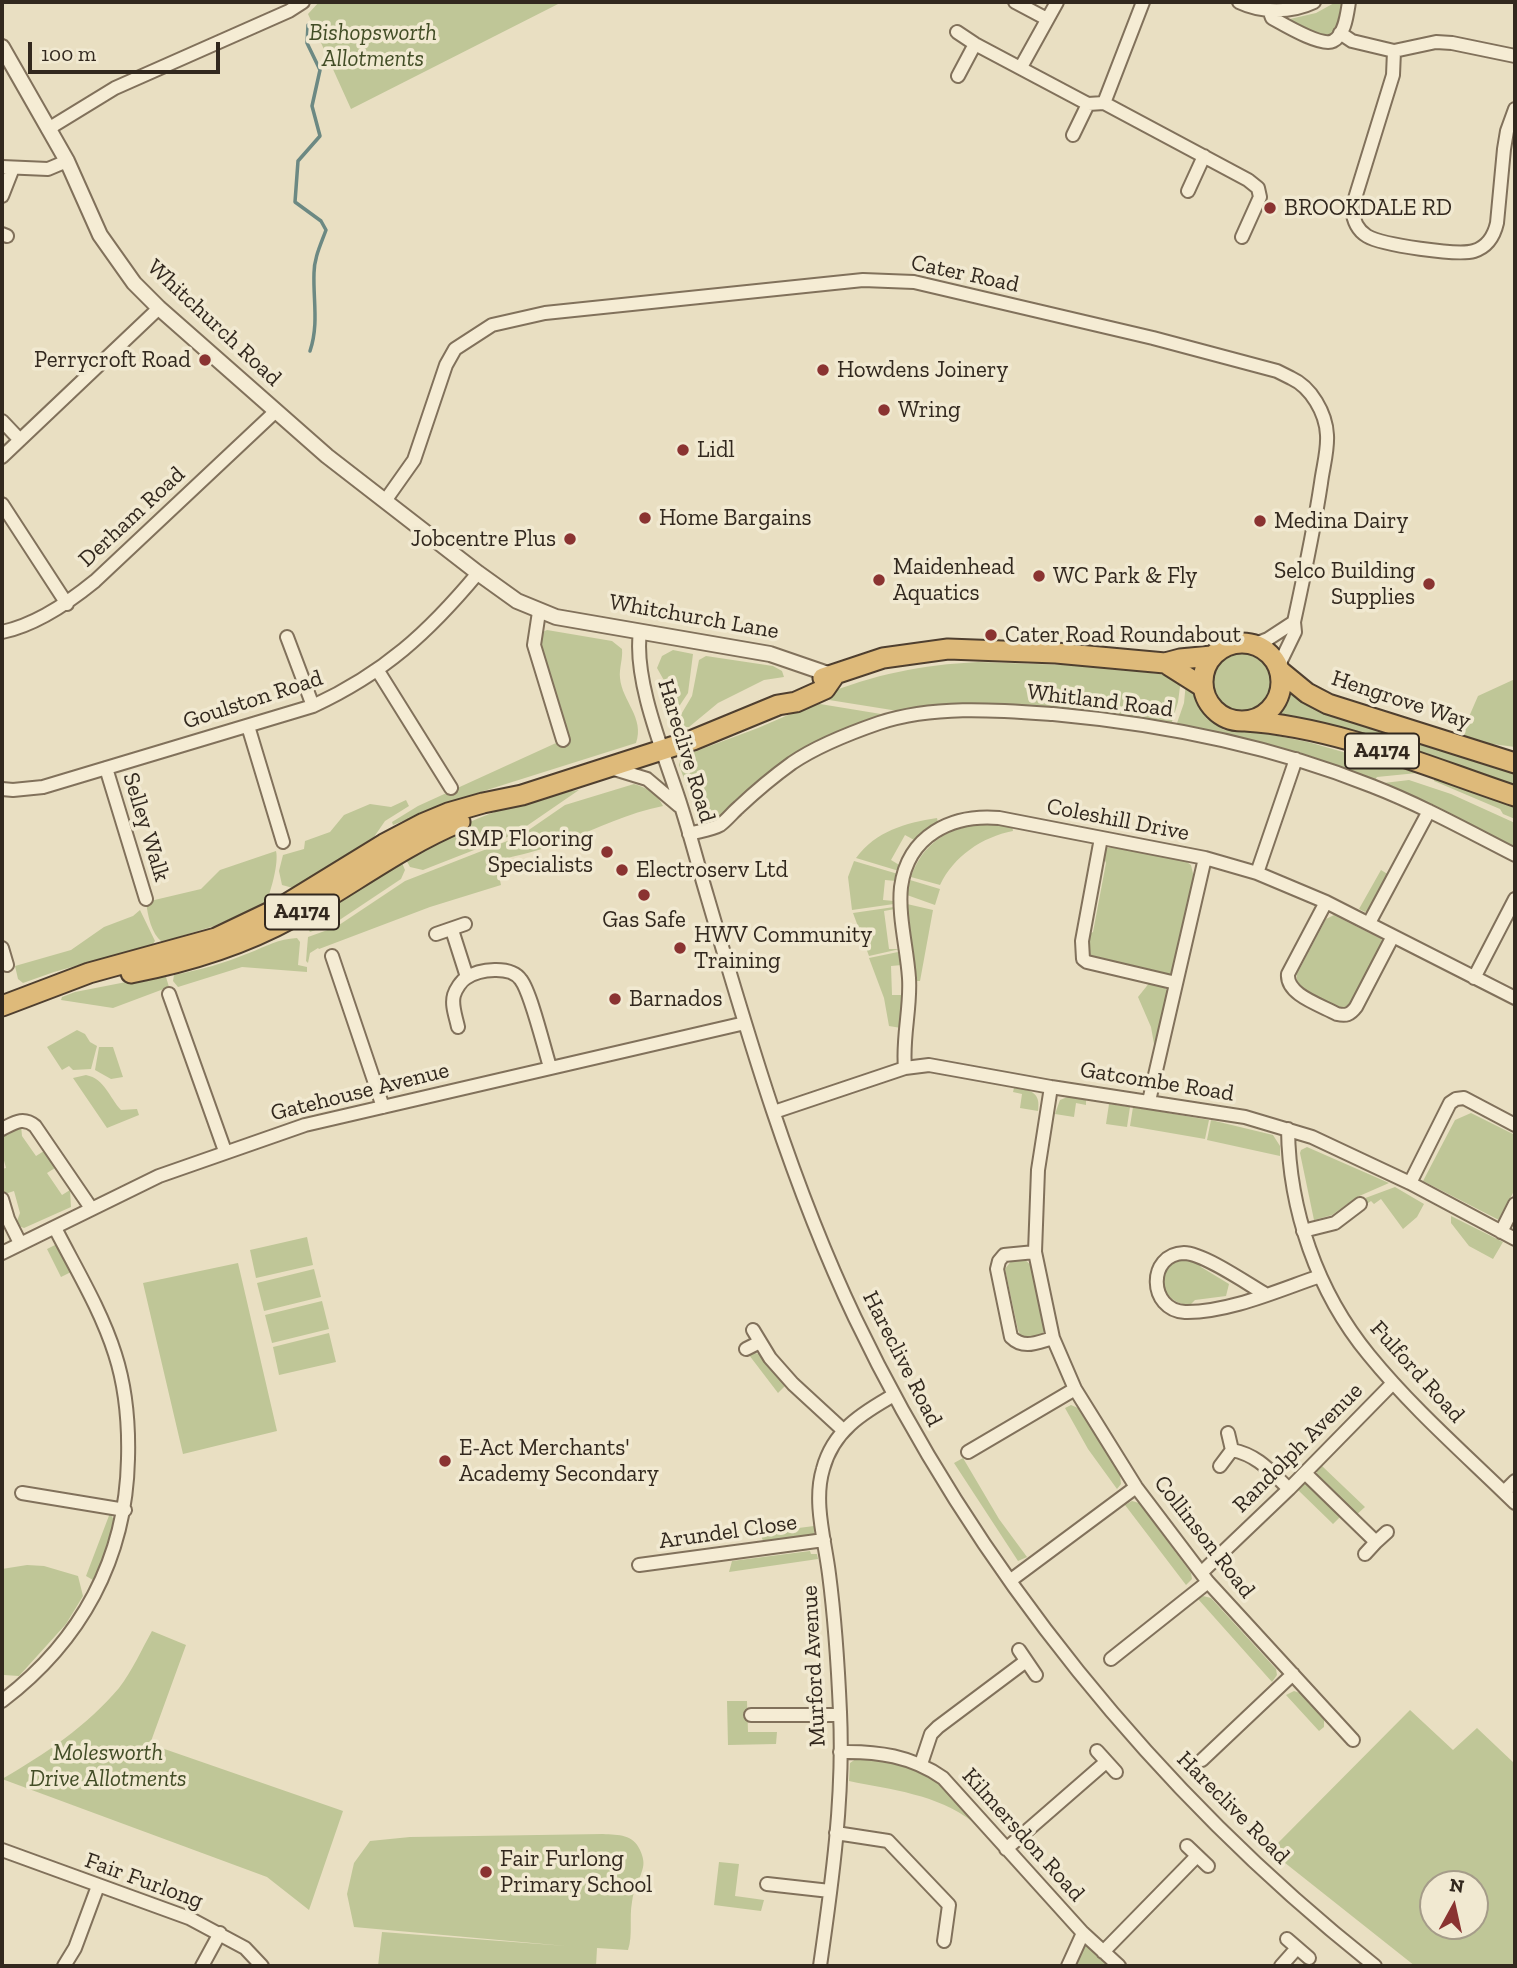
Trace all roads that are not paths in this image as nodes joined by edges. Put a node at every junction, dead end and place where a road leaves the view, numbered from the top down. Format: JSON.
{"nodes":[{"id":1,"x":303,"y":2,"type":"edge"},
{"id":2,"x":1015,"y":2,"type":"edge"},
{"id":3,"x":1057,"y":2,"type":"edge"},
{"id":4,"x":1143,"y":2,"type":"edge"},
{"id":5,"x":1239,"y":2,"type":"edge"},
{"id":6,"x":1314,"y":2,"type":"edge"},
{"id":7,"x":1349,"y":2,"type":"edge"},
{"id":8,"x":1269,"y":10,"type":"junction"},
{"id":9,"x":1047,"y":19,"type":"junction"},
{"id":10,"x":957,"y":32,"type":"dead end"},
{"id":11,"x":1340,"y":33,"type":"junction"},
{"id":12,"x":975,"y":44,"type":"junction"},
{"id":13,"x":2,"y":47,"type":"edge"},
{"id":14,"x":1394,"y":51,"type":"junction"},
{"id":15,"x":1515,"y":56,"type":"edge"},
{"id":16,"x":1021,"y":67,"type":"junction"},
{"id":17,"x":958,"y":76,"type":"dead end"},
{"id":18,"x":1104,"y":103,"type":"junction"},
{"id":19,"x":1088,"y":104,"type":"junction"},
{"id":20,"x":1515,"y":109,"type":"edge"},
{"id":21,"x":48,"y":129,"type":"junction"},
{"id":22,"x":1073,"y":135,"type":"dead end"},
{"id":23,"x":1204,"y":156,"type":"junction"},
{"id":24,"x":68,"y":161,"type":"junction"},
{"id":25,"x":7,"y":167,"type":"edge"},
{"id":26,"x":1188,"y":191,"type":"dead end"},
{"id":27,"x":2,"y":197,"type":"edge"},
{"id":28,"x":1242,"y":237,"type":"dead end"},
{"id":29,"x":159,"y":308,"type":"junction"},
{"id":30,"x":276,"y":411,"type":"junction"},
{"id":31,"x":2,"y":421,"type":"edge"},
{"id":32,"x":20,"y":440,"type":"junction"},
{"id":33,"x":2,"y":457,"type":"edge"},
{"id":34,"x":385,"y":501,"type":"junction"},
{"id":35,"x":2,"y":504,"type":"edge"},
{"id":36,"x":478,"y":573,"type":"junction"},
{"id":37,"x":67,"y":604,"type":"junction"},
{"id":38,"x":539,"y":612,"type":"junction"},
{"id":39,"x":1294,"y":622,"type":"junction"},
{"id":40,"x":2,"y":632,"type":"edge"},
{"id":41,"x":640,"y":632,"type":"junction"},
{"id":42,"x":287,"y":637,"type":"dead end"},
{"id":43,"x":1252,"y":645,"type":"junction"},
{"id":44,"x":1212,"y":656,"type":"junction"},
{"id":45,"x":1165,"y":663,"type":"junction"},
{"id":46,"x":1278,"y":668,"type":"junction"},
{"id":47,"x":378,"y":671,"type":"junction"},
{"id":48,"x":834,"y":676,"type":"junction"},
{"id":49,"x":1203,"y":687,"type":"junction"},
{"id":50,"x":313,"y":706,"type":"junction"},
{"id":51,"x":1245,"y":721,"type":"junction"},
{"id":52,"x":247,"y":726,"type":"junction"},
{"id":53,"x":563,"y":740,"type":"dead end"},
{"id":54,"x":662,"y":750,"type":"junction"},
{"id":55,"x":1296,"y":759,"type":"junction"},
{"id":56,"x":1515,"y":760,"type":"edge"},
{"id":57,"x":106,"y":768,"type":"junction"},
{"id":58,"x":610,"y":768,"type":"junction"},
{"id":59,"x":451,"y":788,"type":"dead end"},
{"id":60,"x":2,"y":789,"type":"edge"},
{"id":61,"x":1515,"y":796,"type":"edge"},
{"id":62,"x":682,"y":809,"type":"junction"},
{"id":63,"x":1429,"y":811,"type":"junction"},
{"id":64,"x":689,"y":834,"type":"junction"},
{"id":65,"x":1101,"y":838,"type":"junction"},
{"id":66,"x":282,"y":842,"type":"dead end"},
{"id":67,"x":1515,"y":855,"type":"edge"},
{"id":68,"x":1205,"y":858,"type":"junction"},
{"id":69,"x":1257,"y":873,"type":"junction"},
{"id":70,"x":146,"y":899,"type":"dead end"},
{"id":71,"x":1515,"y":899,"type":"edge"},
{"id":72,"x":1326,"y":902,"type":"junction"},
{"id":73,"x":1369,"y":923,"type":"junction"},
{"id":74,"x":465,"y":924,"type":"dead end"},
{"id":75,"x":452,"y":930,"type":"junction"},
{"id":76,"x":436,"y":934,"type":"dead end"},
{"id":77,"x":1394,"y":936,"type":"junction"},
{"id":78,"x":2,"y":948,"type":"edge"},
{"id":79,"x":332,"y":956,"type":"dead end"},
{"id":80,"x":7,"y":964,"type":"dead end"},
{"id":81,"x":467,"y":977,"type":"junction"},
{"id":82,"x":1474,"y":978,"type":"junction"},
{"id":83,"x":1176,"y":983,"type":"junction"},
{"id":84,"x":169,"y":993,"type":"dead end"},
{"id":85,"x":1515,"y":998,"type":"edge"},
{"id":86,"x":2,"y":1006,"type":"edge"},
{"id":87,"x":174,"y":1008,"type":"junction"},
{"id":88,"x":160,"y":1013,"type":"dead end"},
{"id":89,"x":745,"y":1023,"type":"junction"},
{"id":90,"x":458,"y":1027,"type":"dead end"},
{"id":91,"x":550,"y":1067,"type":"junction"},
{"id":92,"x":905,"y":1068,"type":"junction"},
{"id":93,"x":1051,"y":1087,"type":"junction"},
{"id":94,"x":1149,"y":1101,"type":"junction"},
{"id":95,"x":383,"y":1107,"type":"junction"},
{"id":96,"x":774,"y":1112,"type":"junction"},
{"id":97,"x":1515,"y":1125,"type":"edge"},
{"id":98,"x":2,"y":1129,"type":"edge"},
{"id":99,"x":1288,"y":1129,"type":"junction"},
{"id":100,"x":225,"y":1151,"type":"junction"},
{"id":101,"x":1410,"y":1183,"type":"junction"},
{"id":102,"x":2,"y":1199,"type":"edge"},
{"id":103,"x":1360,"y":1204,"type":"dead end"},
{"id":104,"x":1515,"y":1204,"type":"edge"},
{"id":105,"x":90,"y":1208,"type":"junction"},
{"id":106,"x":55,"y":1228,"type":"junction"},
{"id":107,"x":1303,"y":1231,"type":"junction"},
{"id":108,"x":1502,"y":1232,"type":"junction"},
{"id":109,"x":1515,"y":1239,"type":"edge"},
{"id":110,"x":20,"y":1243,"type":"junction"},
{"id":111,"x":1035,"y":1252,"type":"junction"},
{"id":112,"x":2,"y":1253,"type":"edge"},
{"id":113,"x":1320,"y":1276,"type":"junction"},
{"id":114,"x":1265,"y":1294,"type":"junction"},
{"id":115,"x":753,"y":1330,"type":"dead end"},
{"id":116,"x":1053,"y":1338,"type":"junction"},
{"id":117,"x":760,"y":1342,"type":"junction"},
{"id":118,"x":746,"y":1349,"type":"dead end"},
{"id":119,"x":1393,"y":1383,"type":"junction"},
{"id":120,"x":1074,"y":1389,"type":"junction"},
{"id":121,"x":894,"y":1395,"type":"junction"},
{"id":122,"x":843,"y":1430,"type":"junction"},
{"id":123,"x":1228,"y":1433,"type":"dead end"},
{"id":124,"x":1232,"y":1450,"type":"junction"},
{"id":125,"x":968,"y":1452,"type":"dead end"},
{"id":126,"x":1220,"y":1466,"type":"dead end"},
{"id":127,"x":1305,"y":1473,"type":"junction"},
{"id":128,"x":1515,"y":1481,"type":"edge"},
{"id":129,"x":1136,"y":1487,"type":"junction"},
{"id":130,"x":1289,"y":1489,"type":"junction"},
{"id":131,"x":1504,"y":1492,"type":"junction"},
{"id":132,"x":22,"y":1493,"type":"dead end"},
{"id":133,"x":1515,"y":1503,"type":"edge"},
{"id":134,"x":125,"y":1510,"type":"junction"},
{"id":135,"x":1387,"y":1532,"type":"dead end"},
{"id":136,"x":824,"y":1540,"type":"junction"},
{"id":137,"x":1376,"y":1542,"type":"junction"},
{"id":138,"x":1365,"y":1553,"type":"dead end"},
{"id":139,"x":639,"y":1565,"type":"dead end"},
{"id":140,"x":1205,"y":1577,"type":"junction"},
{"id":141,"x":1010,"y":1580,"type":"junction"},
{"id":142,"x":1111,"y":1659,"type":"dead end"},
{"id":143,"x":1293,"y":1674,"type":"junction"},
{"id":144,"x":1036,"y":1675,"type":"dead end"},
{"id":145,"x":4,"y":1694,"type":"edge"},
{"id":146,"x":751,"y":1715,"type":"dead end"},
{"id":147,"x":840,"y":1715,"type":"junction"},
{"id":148,"x":1353,"y":1740,"type":"dead end"},
{"id":149,"x":1097,"y":1751,"type":"dead end"},
{"id":150,"x":840,"y":1752,"type":"junction"},
{"id":151,"x":1202,"y":1760,"type":"dead end"},
{"id":152,"x":1106,"y":1762,"type":"junction"},
{"id":153,"x":921,"y":1765,"type":"junction"},
{"id":154,"x":1116,"y":1772,"type":"dead end"},
{"id":155,"x":836,"y":1833,"type":"junction"},
{"id":156,"x":1187,"y":1846,"type":"dead end"},
{"id":157,"x":1006,"y":1849,"type":"junction"},
{"id":158,"x":2,"y":1850,"type":"edge"},
{"id":159,"x":1197,"y":1856,"type":"junction"},
{"id":160,"x":1208,"y":1866,"type":"dead end"},
{"id":161,"x":767,"y":1884,"type":"dead end"},
{"id":162,"x":98,"y":1886,"type":"junction"},
{"id":163,"x":830,"y":1891,"type":"junction"},
{"id":164,"x":220,"y":1933,"type":"junction"},
{"id":165,"x":1083,"y":1933,"type":"junction"},
{"id":166,"x":944,"y":1941,"type":"dead end"},
{"id":167,"x":1103,"y":1952,"type":"junction"},
{"id":168,"x":1309,"y":1958,"type":"dead end"},
{"id":169,"x":64,"y":1966,"type":"edge"},
{"id":170,"x":202,"y":1966,"type":"edge"},
{"id":171,"x":262,"y":1966,"type":"edge"},
{"id":172,"x":820,"y":1966,"type":"edge"},
{"id":173,"x":1068,"y":1966,"type":"edge"},
{"id":174,"x":1119,"y":1966,"type":"edge"},
{"id":175,"x":1281,"y":1966,"type":"edge"},
{"id":176,"x":1375,"y":1966,"type":"edge"}],
"edges":[{"from":1,"to":21,"type":"street"},
{"from":2,"to":9,"type":"street"},
{"from":3,"to":9,"type":"street"},
{"from":4,"to":18,"type":"street"},
{"from":5,"to":8,"type":"street"},
{"from":6,"to":8,"type":"street"},
{"from":7,"to":11,"type":"street"},
{"from":8,"to":11,"type":"street"},
{"from":9,"to":16,"type":"street"},
{"from":10,"to":12,"type":"street"},
{"from":11,"to":14,"type":"street"},
{"from":12,"to":16,"type":"street"},
{"from":12,"to":17,"type":"street"},
{"from":13,"to":21,"type":"street","name":"Whitchurch Road"},
{"from":14,"to":15,"type":"street"},
{"from":14,"to":20,"type":"street"},
{"from":16,"to":19,"type":"street"},
{"from":18,"to":19,"type":"street"},
{"from":18,"to":23,"type":"street"},
{"from":19,"to":22,"type":"street"},
{"from":21,"to":24,"type":"street","name":"Whitchurch Road"},
{"from":23,"to":26,"type":"street"},
{"from":23,"to":28,"type":"street"},
{"from":24,"to":25,"type":"street"},
{"from":24,"to":29,"type":"street","name":"Whitchurch Road"},
{"from":25,"to":27,"type":"street"},
{"from":29,"to":30,"type":"street","name":"Whitchurch Road"},
{"from":29,"to":32,"type":"street"},
{"from":30,"to":34,"type":"street","name":"Whitchurch Lane"},
{"from":30,"to":37,"type":"street","name":"Derham Road"},
{"from":31,"to":32,"type":"street"},
{"from":32,"to":33,"type":"street"},
{"from":34,"to":36,"type":"street","name":"Whitchurch Lane"},
{"from":34,"to":39,"type":"street","name":"Cater Road"},
{"from":35,"to":37,"type":"street"},
{"from":36,"to":38,"type":"street","name":"Whitchurch Lane"},
{"from":36,"to":47,"type":"street","name":"Goulston Road"},
{"from":37,"to":40,"type":"street","name":"Derham Road"},
{"from":38,"to":41,"type":"street","name":"Whitchurch Lane"},
{"from":38,"to":53,"type":"street"},
{"from":39,"to":43,"type":"street"},
{"from":39,"to":46,"type":"street","name":"Cater Road"},
{"from":41,"to":48,"type":"street","name":"Whitchurch Lane"},
{"from":41,"to":54,"type":"street","name":"Hareclive Road"},
{"from":42,"to":50,"type":"street"},
{"from":43,"to":44,"type":"highway"},
{"from":43,"to":46,"type":"highway"},
{"from":44,"to":45,"type":"highway","number":"A4174"},
{"from":44,"to":49,"type":"highway"},
{"from":45,"to":48,"type":"highway","number":"A4174"},
{"from":45,"to":49,"type":"highway","number":"A4174"},
{"from":46,"to":51,"type":"highway"},
{"from":46,"to":56,"type":"highway","name":"Hengrove Way","number":"A4174"},
{"from":47,"to":50,"type":"street","name":"Goulston Road"},
{"from":47,"to":59,"type":"street"},
{"from":48,"to":54,"type":"highway","number":"A4174"},
{"from":49,"to":51,"type":"highway"},
{"from":50,"to":52,"type":"street","name":"Goulston Road"},
{"from":51,"to":61,"type":"highway","number":"A4174"},
{"from":52,"to":57,"type":"street","name":"Goulston Road"},
{"from":52,"to":66,"type":"street"},
{"from":54,"to":58,"type":"highway","number":"A4174"},
{"from":54,"to":62,"type":"street","name":"Hareclive Road"},
{"from":55,"to":63,"type":"street","name":"Whitland Road"},
{"from":55,"to":64,"type":"street","name":"Whitland Road"},
{"from":55,"to":69,"type":"street"},
{"from":57,"to":60,"type":"street","name":"Goulston Road"},
{"from":57,"to":70,"type":"street","name":"Selley Walk"},
{"from":58,"to":62,"type":"street"},
{"from":58,"to":86,"type":"highway","number":"A4174"},
{"from":62,"to":64,"type":"street","name":"Hareclive Road"},
{"from":63,"to":67,"type":"street","name":"Whitland Road"},
{"from":63,"to":73,"type":"street"},
{"from":64,"to":89,"type":"street","name":"Hareclive Road"},
{"from":65,"to":68,"type":"street","name":"Coleshill Drive"},
{"from":65,"to":83,"type":"street"},
{"from":65,"to":92,"type":"street","name":"Coleshill Drive"},
{"from":68,"to":69,"type":"street","name":"Coleshill Drive"},
{"from":68,"to":83,"type":"street"},
{"from":69,"to":72,"type":"street","name":"Coleshill Drive"},
{"from":71,"to":82,"type":"street"},
{"from":72,"to":73,"type":"street","name":"Coleshill Drive"},
{"from":72,"to":77,"type":"street"},
{"from":73,"to":77,"type":"street","name":"Coleshill Drive"},
{"from":74,"to":75,"type":"street"},
{"from":75,"to":76,"type":"street"},
{"from":75,"to":81,"type":"street"},
{"from":77,"to":82,"type":"street","name":"Coleshill Drive"},
{"from":78,"to":80,"type":"street"},
{"from":79,"to":95,"type":"street"},
{"from":81,"to":90,"type":"street"},
{"from":81,"to":91,"type":"street"},
{"from":82,"to":85,"type":"street","name":"Coleshill Drive"},
{"from":83,"to":94,"type":"street"},
{"from":84,"to":87,"type":"street"},
{"from":87,"to":88,"type":"street"},
{"from":87,"to":100,"type":"street"},
{"from":89,"to":91,"type":"street","name":"Gatehouse Avenue"},
{"from":89,"to":96,"type":"street","name":"Hareclive Road"},
{"from":91,"to":95,"type":"street","name":"Gatehouse Avenue"},
{"from":92,"to":93,"type":"street","name":"Gatcombe Road"},
{"from":92,"to":96,"type":"street","name":"Gatcombe Road"},
{"from":93,"to":94,"type":"street","name":"Gatcombe Road"},
{"from":93,"to":111,"type":"street","name":"Collinson Road"},
{"from":94,"to":99,"type":"street","name":"Gatcombe Road"},
{"from":95,"to":100,"type":"street","name":"Gatehouse Avenue"},
{"from":96,"to":121,"type":"street","name":"Hareclive Road"},
{"from":97,"to":101,"type":"street"},
{"from":98,"to":105,"type":"street"},
{"from":99,"to":101,"type":"street","name":"Gatcombe Road"},
{"from":99,"to":107,"type":"street","name":"Fulford Road"},
{"from":100,"to":105,"type":"street","name":"Gatehouse Avenue"},
{"from":101,"to":108,"type":"street","name":"Gatcombe Road"},
{"from":102,"to":110,"type":"street"},
{"from":103,"to":107,"type":"street"},
{"from":104,"to":108,"type":"street"},
{"from":105,"to":106,"type":"street","name":"Gatehouse Avenue"},
{"from":106,"to":110,"type":"street","name":"Gatehouse Avenue"},
{"from":106,"to":134,"type":"street"},
{"from":107,"to":113,"type":"street","name":"Fulford Road"},
{"from":108,"to":109,"type":"street","name":"Gatcombe Road"},
{"from":110,"to":112,"type":"street","name":"Gatehouse Avenue"},
{"from":111,"to":116,"type":"street","name":"Collinson Road"},
{"from":111,"to":116,"type":"street"},
{"from":113,"to":114,"type":"street"},
{"from":113,"to":119,"type":"street","name":"Fulford Road"},
{"from":114,"to":114,"type":"street"},
{"from":115,"to":117,"type":"street"},
{"from":116,"to":120,"type":"street","name":"Collinson Road"},
{"from":117,"to":118,"type":"street"},
{"from":117,"to":122,"type":"street"},
{"from":119,"to":127,"type":"street","name":"Randolph Avenue"},
{"from":119,"to":131,"type":"street","name":"Fulford Road"},
{"from":120,"to":125,"type":"street"},
{"from":120,"to":129,"type":"street","name":"Collinson Road"},
{"from":121,"to":122,"type":"street","name":"Murford Avenue"},
{"from":121,"to":141,"type":"street","name":"Hareclive Road"},
{"from":122,"to":136,"type":"street","name":"Murford Avenue"},
{"from":123,"to":124,"type":"street"},
{"from":124,"to":126,"type":"street"},
{"from":124,"to":130,"type":"street"},
{"from":127,"to":130,"type":"street","name":"Randolph Avenue"},
{"from":127,"to":137,"type":"street"},
{"from":128,"to":131,"type":"street"},
{"from":129,"to":140,"type":"street","name":"Collinson Road"},
{"from":129,"to":141,"type":"street"},
{"from":130,"to":140,"type":"street","name":"Randolph Avenue"},
{"from":131,"to":133,"type":"street","name":"Fulford Road"},
{"from":132,"to":134,"type":"street"},
{"from":134,"to":145,"type":"street"},
{"from":135,"to":137,"type":"street"},
{"from":136,"to":139,"type":"street","name":"Arundel Close"},
{"from":136,"to":147,"type":"street","name":"Murford Avenue"},
{"from":137,"to":138,"type":"street"},
{"from":140,"to":142,"type":"street","name":"Randolph Avenue"},
{"from":140,"to":143,"type":"street","name":"Collinson Road"},
{"from":141,"to":176,"type":"street","name":"Hareclive Road"},
{"from":143,"to":148,"type":"street","name":"Collinson Road"},
{"from":143,"to":151,"type":"street"},
{"from":144,"to":153,"type":"street"},
{"from":146,"to":147,"type":"street"},
{"from":147,"to":150,"type":"street","name":"Murford Avenue"},
{"from":149,"to":152,"type":"street"},
{"from":150,"to":153,"type":"street","name":"Kilmersdon Road"},
{"from":150,"to":155,"type":"street","name":"Murford Avenue"},
{"from":152,"to":154,"type":"street"},
{"from":152,"to":157,"type":"street"},
{"from":153,"to":157,"type":"street","name":"Kilmersdon Road"},
{"from":155,"to":163,"type":"street","name":"Murford Avenue"},
{"from":155,"to":166,"type":"street"},
{"from":156,"to":159,"type":"street"},
{"from":157,"to":165,"type":"street","name":"Kilmersdon Road"},
{"from":158,"to":162,"type":"street","name":"Fair Furlong"},
{"from":159,"to":160,"type":"street"},
{"from":159,"to":167,"type":"street"},
{"from":161,"to":163,"type":"street"},
{"from":162,"to":164,"type":"street","name":"Fair Furlong"},
{"from":162,"to":169,"type":"street"},
{"from":163,"to":172,"type":"street","name":"Murford Avenue"},
{"from":164,"to":170,"type":"street"},
{"from":164,"to":171,"type":"street","name":"Fair Furlong"},
{"from":165,"to":167,"type":"street","name":"Kilmersdon Road"},
{"from":165,"to":173,"type":"street"},
{"from":167,"to":174,"type":"street","name":"Kilmersdon Road"},
{"from":168,"to":175,"type":"street"}]}
